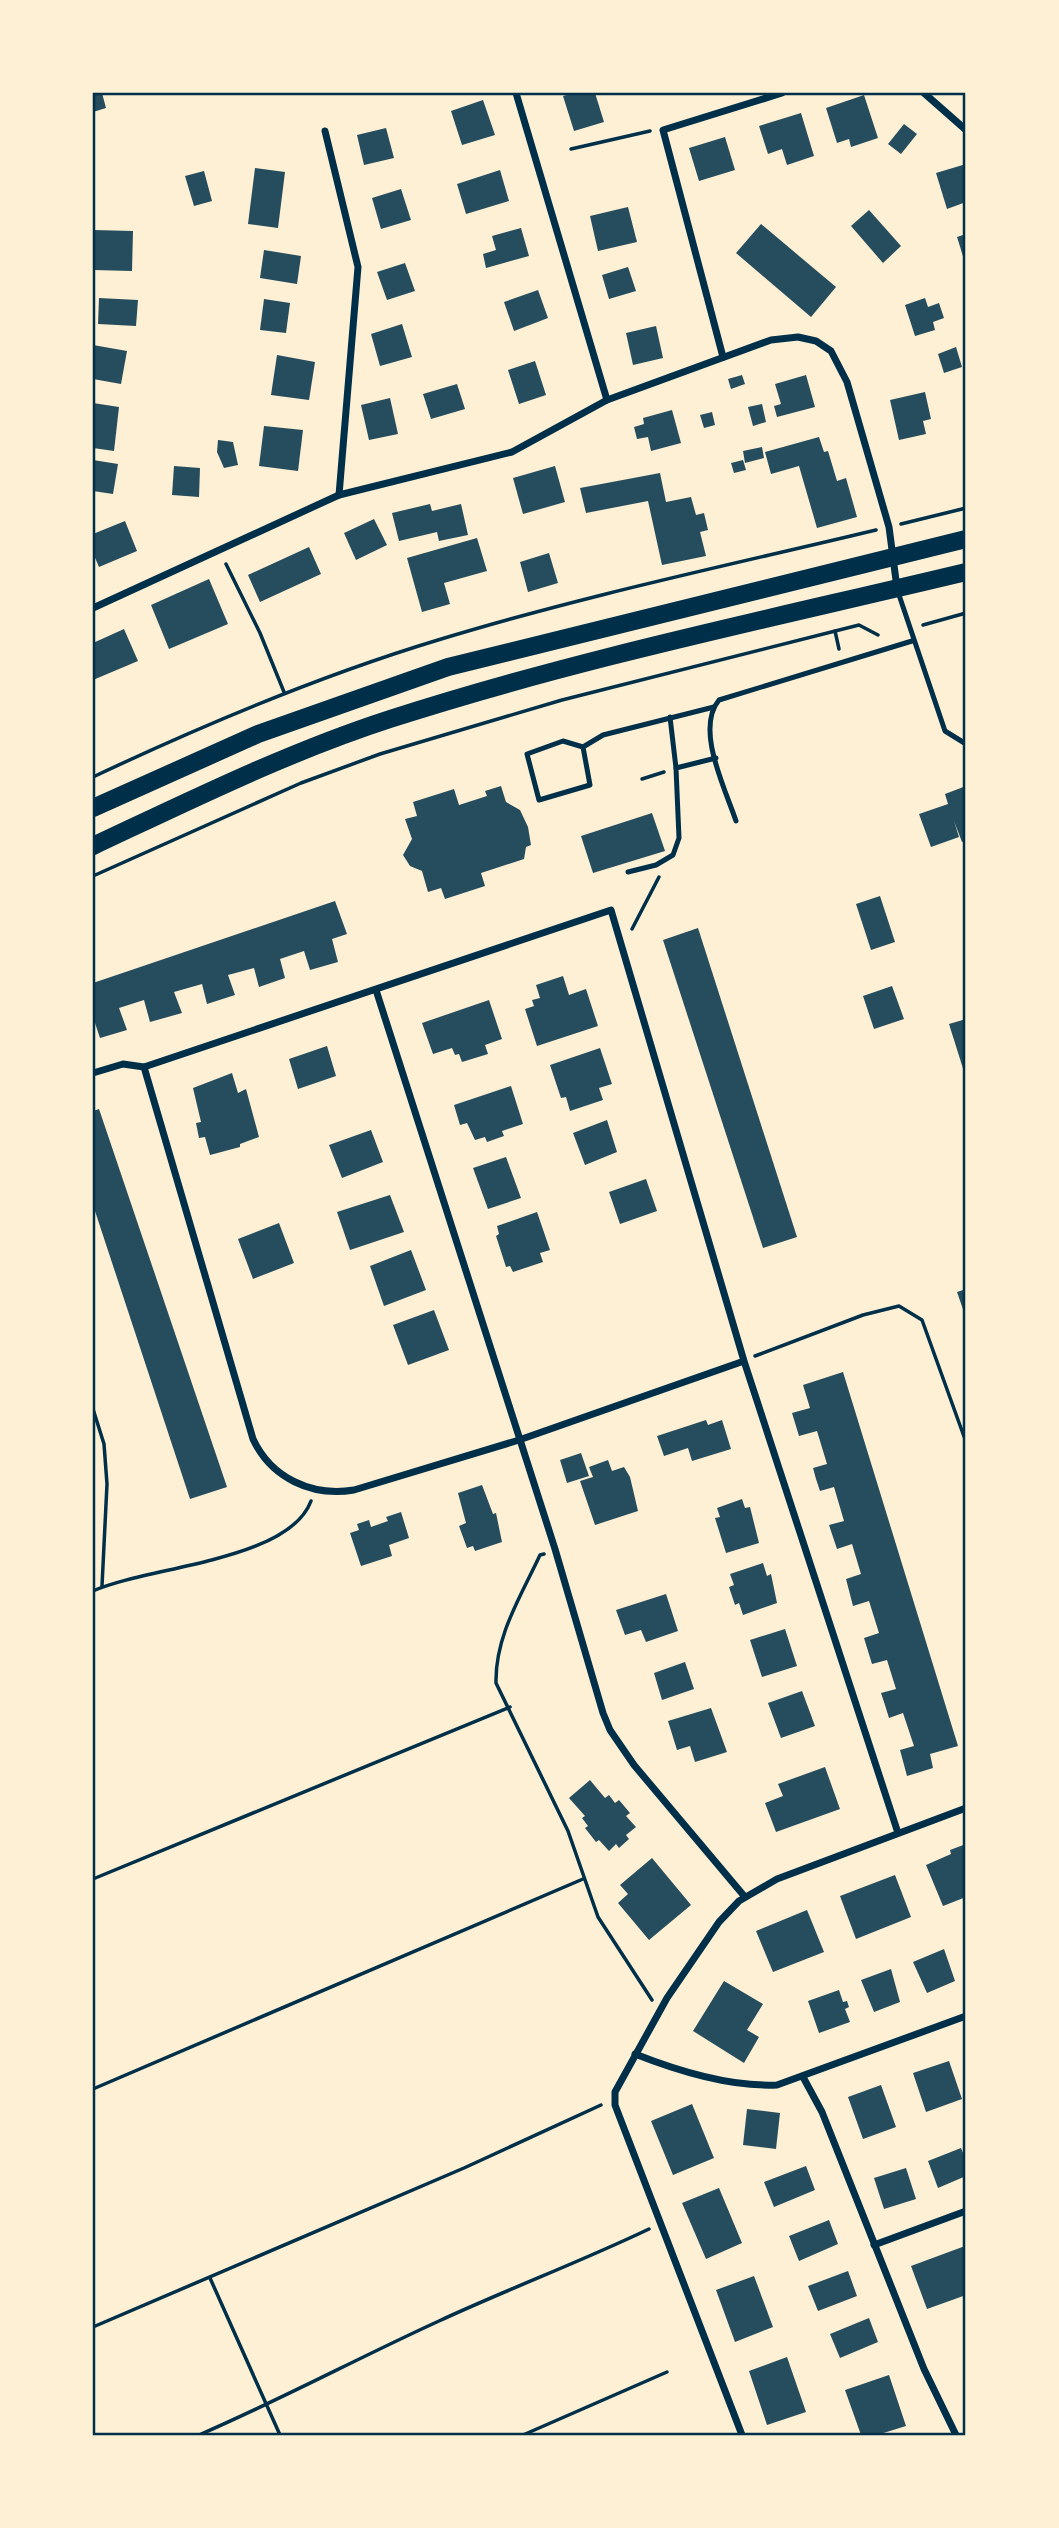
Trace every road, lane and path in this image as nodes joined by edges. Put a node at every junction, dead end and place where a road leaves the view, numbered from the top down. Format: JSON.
{"nodes":[{"id":1,"x":516,"y":93,"type":"edge"},
{"id":2,"x":782,"y":93,"type":"edge"},
{"id":3,"x":923,"y":93,"type":"edge"},
{"id":4,"x":663,"y":130,"type":"junction"},
{"id":5,"x":966,"y":130,"type":"edge"},
{"id":6,"x":325,"y":131,"type":"dead end"},
{"id":7,"x":571,"y":149,"type":"dead end"},
{"id":8,"x":723,"y":357,"type":"junction"},
{"id":9,"x":607,"y":400,"type":"junction"},
{"id":10,"x":339,"y":495,"type":"junction"},
{"id":11,"x":966,"y":508,"type":"edge"},
{"id":12,"x":874,"y":520,"type":"dead end"},
{"id":13,"x":889,"y":527,"type":"junction"},
{"id":14,"x":876,"y":530,"type":"dead end"},
{"id":15,"x":966,"y":539,"type":"edge"},
{"id":16,"x":237,"y":557,"type":"dead end"},
{"id":17,"x":892,"y":557,"type":"junction"},
{"id":18,"x":225,"y":563,"type":"junction"},
{"id":19,"x":218,"y":566,"type":"dead end"},
{"id":20,"x":966,"y":572,"type":"edge"},
{"id":21,"x":897,"y":589,"type":"junction"},
{"id":22,"x":93,"y":608,"type":"edge"},
{"id":23,"x":966,"y":613,"type":"edge"},
{"id":24,"x":908,"y":628,"type":"junction"},
{"id":25,"x":835,"y":631,"type":"junction"},
{"id":26,"x":912,"y":641,"type":"junction"},
{"id":27,"x":842,"y":662,"type":"junction"},
{"id":28,"x":284,"y":692,"type":"dead end"},
{"id":29,"x":714,"y":706,"type":"junction"},
{"id":30,"x":670,"y":718,"type":"junction"},
{"id":31,"x":966,"y":744,"type":"edge"},
{"id":32,"x":583,"y":747,"type":"junction"},
{"id":33,"x":716,"y":758,"type":"junction"},
{"id":34,"x":676,"y":768,"type":"junction"},
{"id":35,"x":642,"y":779,"type":"dead end"},
{"id":36,"x":93,"y":808,"type":"edge"},
{"id":37,"x":736,"y":821,"type":"dead end"},
{"id":38,"x":93,"y":846,"type":"edge"},
{"id":39,"x":659,"y":863,"type":"junction"},
{"id":40,"x":628,"y":872,"type":"dead end"},
{"id":41,"x":93,"y":876,"type":"edge"},
{"id":42,"x":622,"y":946,"type":"junction"},
{"id":43,"x":376,"y":990,"type":"junction"},
{"id":44,"x":144,"y":1067,"type":"junction"},
{"id":45,"x":93,"y":1073,"type":"edge"},
{"id":46,"x":744,"y":1360,"type":"junction"},
{"id":47,"x":93,"y":1409,"type":"edge"},
{"id":48,"x":519,"y":1440,"type":"junction"},
{"id":49,"x":966,"y":1442,"type":"edge"},
{"id":50,"x":316,"y":1490,"type":"junction"},
{"id":51,"x":555,"y":1549,"type":"junction"},
{"id":52,"x":103,"y":1587,"type":"junction"},
{"id":53,"x":93,"y":1591,"type":"edge"},
{"id":54,"x":510,"y":1707,"type":"junction"},
{"id":55,"x":966,"y":1808,"type":"edge"},
{"id":56,"x":898,"y":1833,"type":"junction"},
{"id":57,"x":93,"y":1879,"type":"edge"},
{"id":58,"x":583,"y":1879,"type":"junction"},
{"id":59,"x":745,"y":1896,"type":"junction"},
{"id":60,"x":661,"y":2009,"type":"junction"},
{"id":61,"x":966,"y":2016,"type":"edge"},
{"id":62,"x":635,"y":2054,"type":"junction"},
{"id":63,"x":803,"y":2077,"type":"junction"},
{"id":64,"x":93,"y":2088,"type":"edge"},
{"id":65,"x":615,"y":2102,"type":"junction"},
{"id":66,"x":966,"y":2211,"type":"edge"},
{"id":67,"x":661,"y":2224,"type":"junction"},
{"id":68,"x":874,"y":2245,"type":"junction"},
{"id":69,"x":210,"y":2278,"type":"junction"},
{"id":70,"x":93,"y":2327,"type":"edge"},
{"id":71,"x":667,"y":2372,"type":"dead end"},
{"id":72,"x":267,"y":2406,"type":"junction"},
{"id":73,"x":199,"y":2435,"type":"edge"},
{"id":74,"x":280,"y":2435,"type":"edge"},
{"id":75,"x":523,"y":2435,"type":"edge"},
{"id":76,"x":742,"y":2435,"type":"edge"},
{"id":77,"x":956,"y":2435,"type":"edge"}],
"edges":[{"from":1,"to":9,"type":"street"},
{"from":2,"to":4,"type":"street"},
{"from":3,"to":5,"type":"street"},
{"from":4,"to":7,"type":"path"},
{"from":4,"to":8,"type":"street"},
{"from":6,"to":10,"type":"street"},
{"from":8,"to":9,"type":"street"},
{"from":8,"to":13,"type":"street"},
{"from":9,"to":10,"type":"street"},
{"from":10,"to":22,"type":"street"},
{"from":11,"to":13,"type":"path"},
{"from":12,"to":14,"type":"path"},
{"from":13,"to":17,"type":"street"},
{"from":15,"to":17,"type":"main road"},
{"from":16,"to":18,"type":"path"},
{"from":17,"to":21,"type":"street"},
{"from":17,"to":36,"type":"main road"},
{"from":18,"to":19,"type":"path"},
{"from":18,"to":28,"type":"path"},
{"from":20,"to":21,"type":"main road"},
{"from":21,"to":24,"type":"lane"},
{"from":21,"to":38,"type":"main road"},
{"from":23,"to":24,"type":"path"},
{"from":24,"to":25,"type":"path"},
{"from":24,"to":26,"type":"lane"},
{"from":25,"to":27,"type":"path"},
{"from":25,"to":41,"type":"path"},
{"from":26,"to":27,"type":"lane"},
{"from":26,"to":31,"type":"lane"},
{"from":27,"to":29,"type":"lane"},
{"from":29,"to":30,"type":"lane"},
{"from":29,"to":33,"type":"lane"},
{"from":30,"to":32,"type":"lane"},
{"from":30,"to":34,"type":"lane"},
{"from":32,"to":32,"type":"lane"},
{"from":33,"to":34,"type":"lane"},
{"from":33,"to":37,"type":"lane"},
{"from":34,"to":35,"type":"path"},
{"from":34,"to":39,"type":"lane"},
{"from":39,"to":40,"type":"lane"},
{"from":39,"to":42,"type":"path"},
{"from":42,"to":43,"type":"street"},
{"from":42,"to":46,"type":"street"},
{"from":43,"to":44,"type":"street"},
{"from":43,"to":48,"type":"street"},
{"from":44,"to":45,"type":"street"},
{"from":44,"to":50,"type":"street"},
{"from":46,"to":48,"type":"street"},
{"from":46,"to":49,"type":"path"},
{"from":46,"to":56,"type":"street"},
{"from":47,"to":52,"type":"path"},
{"from":48,"to":50,"type":"street"},
{"from":48,"to":51,"type":"street"},
{"from":50,"to":52,"type":"path"},
{"from":51,"to":54,"type":"path"},
{"from":51,"to":59,"type":"street"},
{"from":52,"to":53,"type":"path"},
{"from":54,"to":57,"type":"path"},
{"from":54,"to":58,"type":"path"},
{"from":55,"to":56,"type":"street"},
{"from":56,"to":59,"type":"street"},
{"from":58,"to":60,"type":"path"},
{"from":58,"to":64,"type":"path"},
{"from":59,"to":60,"type":"street"},
{"from":60,"to":62,"type":"street"},
{"from":61,"to":63,"type":"street"},
{"from":62,"to":63,"type":"street"},
{"from":62,"to":65,"type":"street"},
{"from":63,"to":68,"type":"street"},
{"from":65,"to":67,"type":"street"},
{"from":65,"to":69,"type":"path"},
{"from":66,"to":68,"type":"street"},
{"from":67,"to":72,"type":"path"},
{"from":67,"to":76,"type":"street"},
{"from":68,"to":77,"type":"street"},
{"from":69,"to":70,"type":"path"},
{"from":69,"to":72,"type":"path"},
{"from":71,"to":75,"type":"path"},
{"from":72,"to":73,"type":"path"},
{"from":72,"to":74,"type":"path"}]}
